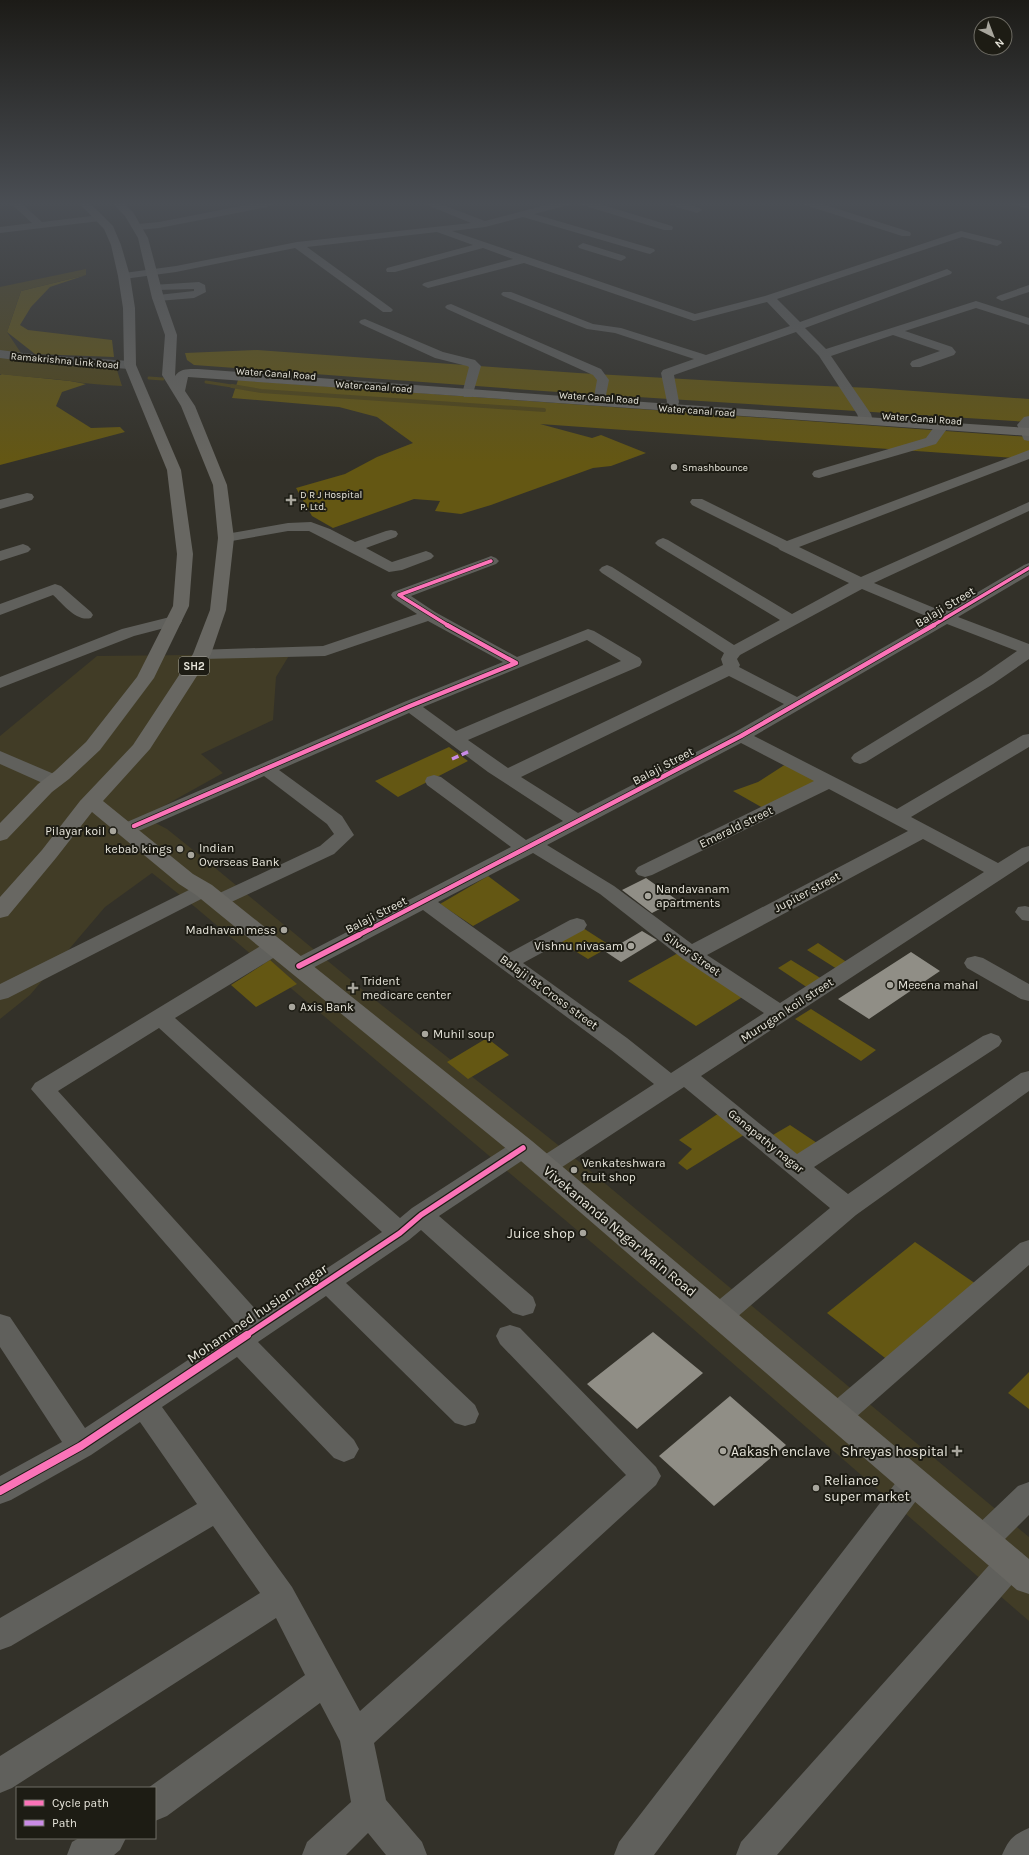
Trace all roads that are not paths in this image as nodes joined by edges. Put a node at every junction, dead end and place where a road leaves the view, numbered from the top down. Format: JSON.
{"nodes":[{"id":1,"x":126,"y":289,"type":"edge"},
{"id":2,"x":156,"y":289,"type":"edge"},
{"id":3,"x":357,"y":289,"type":"edge"},
{"id":4,"x":610,"y":289,"type":"edge"},
{"id":5,"x":797,"y":289,"type":"edge"},
{"id":6,"x":903,"y":289,"type":"edge"},
{"id":7,"x":1027,"y":289,"type":"edge"},
{"id":8,"x":507,"y":294,"type":"dead end"},
{"id":9,"x":769,"y":298,"type":"junction"},
{"id":10,"x":1022,"y":304,"type":"dead end"},
{"id":11,"x":451,"y":307,"type":"dead end"},
{"id":12,"x":387,"y":310,"type":"dead end"},
{"id":13,"x":365,"y":322,"type":"dead end"},
{"id":14,"x":1029,"y":322,"type":"edge"},
{"id":15,"x":798,"y":328,"type":"junction"},
{"id":16,"x":893,"y":331,"type":"junction"},
{"id":17,"x":0,"y":354,"type":"edge"},
{"id":18,"x":824,"y":354,"type":"junction"},
{"id":19,"x":16,"y":357,"type":"junction"},
{"id":20,"x":0,"y":358,"type":"edge"},
{"id":21,"x":705,"y":359,"type":"junction"},
{"id":22,"x":916,"y":364,"type":"dead end"},
{"id":23,"x":130,"y":365,"type":"junction"},
{"id":24,"x":169,"y":365,"type":"junction"},
{"id":25,"x":178,"y":390,"type":"junction"},
{"id":26,"x":469,"y":391,"type":"junction"},
{"id":27,"x":600,"y":397,"type":"junction"},
{"id":28,"x":672,"y":405,"type":"junction"},
{"id":29,"x":865,"y":418,"type":"junction"},
{"id":30,"x":942,"y":426,"type":"junction"},
{"id":31,"x":1028,"y":429,"type":"edge"},
{"id":32,"x":1029,"y":454,"type":"edge"},
{"id":33,"x":819,"y":474,"type":"dead end"},
{"id":34,"x":27,"y":497,"type":"dead end"},
{"id":35,"x":697,"y":502,"type":"dead end"},
{"id":36,"x":0,"y":505,"type":"edge"},
{"id":37,"x":1029,"y":506,"type":"edge"},
{"id":38,"x":391,"y":534,"type":"dead end"},
{"id":39,"x":226,"y":538,"type":"junction"},
{"id":40,"x":664,"y":543,"type":"dead end"},
{"id":41,"x":784,"y":547,"type":"junction"},
{"id":42,"x":353,"y":548,"type":"junction"},
{"id":43,"x":23,"y":549,"type":"dead end"},
{"id":44,"x":0,"y":556,"type":"edge"},
{"id":45,"x":426,"y":556,"type":"dead end"},
{"id":46,"x":491,"y":561,"type":"dead end"},
{"id":47,"x":1029,"y":568,"type":"edge"},
{"id":48,"x":607,"y":570,"type":"dead end"},
{"id":49,"x":861,"y":583,"type":"junction"},
{"id":50,"x":0,"y":610,"type":"edge"},
{"id":51,"x":429,"y":615,"type":"junction"},
{"id":52,"x":86,"y":616,"type":"dead end"},
{"id":53,"x":945,"y":618,"type":"junction"},
{"id":54,"x":174,"y":621,"type":"junction"},
{"id":55,"x":793,"y":621,"type":"junction"},
{"id":56,"x":1029,"y":651,"type":"edge"},
{"id":57,"x":202,"y":654,"type":"junction"},
{"id":58,"x":731,"y":660,"type":"junction"},
{"id":59,"x":516,"y":664,"type":"junction"},
{"id":60,"x":0,"y":683,"type":"edge"},
{"id":61,"x":797,"y":704,"type":"junction"},
{"id":62,"x":410,"y":706,"type":"junction"},
{"id":63,"x":741,"y":736,"type":"junction"},
{"id":64,"x":456,"y":738,"type":"junction"},
{"id":65,"x":1029,"y":739,"type":"edge"},
{"id":66,"x":0,"y":757,"type":"edge"},
{"id":67,"x":860,"y":758,"type":"dead end"},
{"id":68,"x":266,"y":769,"type":"junction"},
{"id":69,"x":507,"y":776,"type":"junction"},
{"id":70,"x":54,"y":781,"type":"junction"},
{"id":71,"x":434,"y":781,"type":"dead end"},
{"id":72,"x":828,"y":782,"type":"junction"},
{"id":73,"x":95,"y":799,"type":"junction"},
{"id":74,"x":897,"y":817,"type":"junction"},
{"id":75,"x":578,"y":822,"type":"junction"},
{"id":76,"x":130,"y":828,"type":"junction"},
{"id":77,"x":923,"y":831,"type":"junction"},
{"id":78,"x":0,"y":835,"type":"edge"},
{"id":79,"x":530,"y":847,"type":"junction"},
{"id":80,"x":1029,"y":852,"type":"edge"},
{"id":81,"x":644,"y":871,"type":"dead end"},
{"id":82,"x":999,"y":872,"type":"junction"},
{"id":83,"x":203,"y":890,"type":"junction"},
{"id":84,"x":425,"y":902,"type":"junction"},
{"id":85,"x":0,"y":911,"type":"edge"},
{"id":86,"x":577,"y":926,"type":"dead end"},
{"id":87,"x":275,"y":947,"type":"junction"},
{"id":88,"x":691,"y":954,"type":"junction"},
{"id":89,"x":509,"y":962,"type":"junction"},
{"id":90,"x":975,"y":963,"type":"dead end"},
{"id":91,"x":299,"y":966,"type":"junction"},
{"id":92,"x":0,"y":993,"type":"edge"},
{"id":93,"x":1029,"y":994,"type":"edge"},
{"id":94,"x":781,"y":1014,"type":"junction"},
{"id":95,"x":160,"y":1017,"type":"junction"},
{"id":96,"x":991,"y":1041,"type":"dead end"},
{"id":97,"x":678,"y":1080,"type":"junction"},
{"id":98,"x":1029,"y":1080,"type":"edge"},
{"id":99,"x":522,"y":1148,"type":"junction"},
{"id":100,"x":796,"y":1166,"type":"junction"},
{"id":101,"x":544,"y":1167,"type":"junction"},
{"id":102,"x":847,"y":1208,"type":"junction"},
{"id":103,"x":421,"y":1215,"type":"junction"},
{"id":104,"x":400,"y":1233,"type":"junction"},
{"id":105,"x":1029,"y":1250,"type":"edge"},
{"id":106,"x":327,"y":1281,"type":"junction"},
{"id":107,"x":523,"y":1305,"type":"dead end"},
{"id":108,"x":719,"y":1316,"type":"junction"},
{"id":109,"x":1,"y":1329,"type":"edge"},
{"id":110,"x":247,"y":1334,"type":"junction"},
{"id":111,"x":510,"y":1336,"type":"dead end"},
{"id":112,"x":143,"y":1404,"type":"junction"},
{"id":113,"x":465,"y":1414,"type":"dead end"},
{"id":114,"x":837,"y":1416,"type":"junction"},
{"id":115,"x":81,"y":1446,"type":"junction"},
{"id":116,"x":344,"y":1449,"type":"dead end"},
{"id":117,"x":914,"y":1481,"type":"junction"},
{"id":118,"x":0,"y":1491,"type":"edge"},
{"id":119,"x":1029,"y":1494,"type":"edge"},
{"id":120,"x":217,"y":1508,"type":"junction"},
{"id":121,"x":983,"y":1540,"type":"junction"},
{"id":122,"x":1020,"y":1571,"type":"edge"},
{"id":123,"x":281,"y":1597,"type":"junction"},
{"id":124,"x":0,"y":1635,"type":"edge"},
{"id":125,"x":325,"y":1680,"type":"junction"},
{"id":126,"x":356,"y":1737,"type":"junction"},
{"id":127,"x":0,"y":1776,"type":"edge"},
{"id":128,"x":156,"y":1803,"type":"edge"},
{"id":129,"x":370,"y":1808,"type":"junction"},
{"id":130,"x":107,"y":1839,"type":"edge"},
{"id":131,"x":1029,"y":1846,"type":"edge"},
{"id":132,"x":85,"y":1855,"type":"edge"},
{"id":133,"x":320,"y":1855,"type":"edge"},
{"id":134,"x":409,"y":1855,"type":"edge"},
{"id":135,"x":632,"y":1855,"type":"edge"},
{"id":136,"x":754,"y":1855,"type":"edge"},
{"id":137,"x":1020,"y":1855,"type":"edge"}],
"edges":[{"from":1,"to":23,"type":"main road"},
{"from":2,"to":24,"type":"main road","number":"SH2"},
{"from":3,"to":12,"type":"street"},
{"from":4,"to":9,"type":"street"},
{"from":5,"to":9,"type":"street"},
{"from":6,"to":15,"type":"street"},
{"from":7,"to":10,"type":"street"},
{"from":8,"to":21,"type":"street"},
{"from":9,"to":15,"type":"street"},
{"from":11,"to":27,"type":"street"},
{"from":13,"to":26,"type":"street"},
{"from":14,"to":16,"type":"street"},
{"from":15,"to":18,"type":"street"},
{"from":15,"to":21,"type":"street"},
{"from":16,"to":18,"type":"street"},
{"from":16,"to":22,"type":"street"},
{"from":17,"to":19,"type":"street","name":"Ramakrishna Link Road"},
{"from":18,"to":29,"type":"street"},
{"from":19,"to":20,"type":"street"},
{"from":19,"to":23,"type":"street","name":"Ramakrishna Link Road"},
{"from":21,"to":28,"type":"street"},
{"from":23,"to":54,"type":"main road"},
{"from":24,"to":25,"type":"main road","number":"SH2"},
{"from":24,"to":26,"type":"main road","name":"Water Canal Road"},
{"from":25,"to":26,"type":"main road","name":"Water canal road"},
{"from":25,"to":39,"type":"main road","number":"SH2"},
{"from":26,"to":27,"type":"main road","name":"Water Canal Road"},
{"from":26,"to":28,"type":"main road","name":"Water canal road"},
{"from":27,"to":28,"type":"main road","name":"Water Canal Road"},
{"from":28,"to":29,"type":"main road","name":"Water canal road"},
{"from":29,"to":30,"type":"main road","name":"Water canal road"},
{"from":29,"to":31,"type":"main road","name":"Water Canal Road"},
{"from":30,"to":31,"type":"main road","name":"Water canal road"},
{"from":30,"to":33,"type":"street"},
{"from":32,"to":41,"type":"street"},
{"from":34,"to":36,"type":"street"},
{"from":35,"to":41,"type":"street"},
{"from":37,"to":49,"type":"street"},
{"from":38,"to":42,"type":"street"},
{"from":39,"to":42,"type":"street"},
{"from":39,"to":57,"type":"main road","number":"SH2"},
{"from":40,"to":55,"type":"street"},
{"from":41,"to":49,"type":"street"},
{"from":42,"to":45,"type":"street"},
{"from":43,"to":44,"type":"street"},
{"from":46,"to":51,"type":"street"},
{"from":47,"to":53,"type":"street","name":"Balaji Street"},
{"from":48,"to":58,"type":"street"},
{"from":49,"to":53,"type":"street"},
{"from":49,"to":55,"type":"street"},
{"from":50,"to":52,"type":"street"},
{"from":51,"to":57,"type":"street"},
{"from":51,"to":59,"type":"street"},
{"from":53,"to":56,"type":"street"},
{"from":53,"to":61,"type":"street","name":"Balaji Street"},
{"from":54,"to":60,"type":"street"},
{"from":54,"to":70,"type":"main road"},
{"from":55,"to":58,"type":"street"},
{"from":56,"to":67,"type":"street"},
{"from":57,"to":73,"type":"main road","number":"SH2"},
{"from":58,"to":61,"type":"street"},
{"from":58,"to":69,"type":"street"},
{"from":59,"to":62,"type":"street"},
{"from":59,"to":64,"type":"street"},
{"from":61,"to":63,"type":"street","name":"Balaji Street"},
{"from":62,"to":64,"type":"street"},
{"from":62,"to":68,"type":"street"},
{"from":63,"to":72,"type":"street"},
{"from":63,"to":75,"type":"street","name":"Balaji Street"},
{"from":64,"to":69,"type":"street"},
{"from":65,"to":74,"type":"street"},
{"from":66,"to":70,"type":"street"},
{"from":68,"to":76,"type":"street"},
{"from":68,"to":83,"type":"street"},
{"from":69,"to":75,"type":"street"},
{"from":70,"to":78,"type":"main road"},
{"from":71,"to":79,"type":"street","name":"Silver Street"},
{"from":72,"to":74,"type":"street"},
{"from":72,"to":81,"type":"street","name":"Emerald street"},
{"from":73,"to":76,"type":"main road"},
{"from":73,"to":85,"type":"main road","number":"SH2"},
{"from":74,"to":77,"type":"street"},
{"from":75,"to":79,"type":"street","name":"Balaji Street"},
{"from":76,"to":83,"type":"main road"},
{"from":77,"to":82,"type":"street"},
{"from":77,"to":88,"type":"street","name":"Jupiter street"},
{"from":79,"to":84,"type":"street","name":"Balaji Street"},
{"from":79,"to":88,"type":"street","name":"Silver Street"},
{"from":80,"to":82,"type":"street","name":"Murugan koil street"},
{"from":82,"to":94,"type":"street","name":"Murugan koil street"},
{"from":83,"to":87,"type":"main road","name":"Vivekananda Nagar Main Road"},
{"from":83,"to":92,"type":"street"},
{"from":84,"to":89,"type":"street","name":"Balaji 1st Cross street"},
{"from":84,"to":91,"type":"street","name":"Balaji Street"},
{"from":86,"to":89,"type":"street"},
{"from":87,"to":91,"type":"main road","name":"Vivekananda Nagar Main Road"},
{"from":87,"to":95,"type":"street"},
{"from":88,"to":94,"type":"street","name":"Silver Street"},
{"from":89,"to":97,"type":"street","name":"Balaji 1st Cross street"},
{"from":90,"to":93,"type":"street"},
{"from":91,"to":99,"type":"main road","name":"Vivekananda Nagar Main Road"},
{"from":94,"to":97,"type":"street","name":"Murugan koil street"},
{"from":95,"to":104,"type":"street"},
{"from":95,"to":110,"type":"street"},
{"from":96,"to":100,"type":"street"},
{"from":97,"to":100,"type":"street","name":"Ganapathy nagar"},
{"from":97,"to":101,"type":"street","name":"Murugan koil street"},
{"from":98,"to":102,"type":"street"},
{"from":99,"to":101,"type":"main road","name":"Vivekananda Nagar Main Road"},
{"from":99,"to":103,"type":"street","name":"Mohammed husian nagar"},
{"from":100,"to":102,"type":"street","name":"Ganapathy nagar"},
{"from":101,"to":108,"type":"main road","name":"Vivekananda Nagar Main Road"},
{"from":102,"to":108,"type":"street"},
{"from":103,"to":104,"type":"street","name":"Mohammed husian nagar"},
{"from":103,"to":107,"type":"street"},
{"from":104,"to":106,"type":"street","name":"Mohammed husian nagar"},
{"from":105,"to":114,"type":"street"},
{"from":106,"to":110,"type":"street","name":"Mohammed husian nagar"},
{"from":106,"to":113,"type":"street"},
{"from":108,"to":114,"type":"main road","name":"Vivekananda Nagar Main Road"},
{"from":109,"to":115,"type":"street"},
{"from":110,"to":112,"type":"street","name":"Mohammed husian nagar"},
{"from":110,"to":116,"type":"street"},
{"from":111,"to":126,"type":"street"},
{"from":112,"to":115,"type":"street","name":"Mohammed husian nagar"},
{"from":112,"to":120,"type":"street"},
{"from":114,"to":117,"type":"main road","name":"Vivekananda Nagar Main Road"},
{"from":115,"to":118,"type":"street","name":"Mohammed husian nagar"},
{"from":117,"to":121,"type":"main road","name":"Vivekananda Nagar Main Road"},
{"from":117,"to":135,"type":"street"},
{"from":119,"to":121,"type":"street"},
{"from":120,"to":123,"type":"street"},
{"from":120,"to":124,"type":"street"},
{"from":121,"to":122,"type":"main road","name":"Vivekananda Nagar Main Road"},
{"from":122,"to":136,"type":"street"},
{"from":123,"to":125,"type":"street"},
{"from":123,"to":127,"type":"street"},
{"from":125,"to":126,"type":"street"},
{"from":125,"to":128,"type":"street"},
{"from":126,"to":129,"type":"street"},
{"from":129,"to":133,"type":"street"},
{"from":129,"to":134,"type":"street"},
{"from":130,"to":132,"type":"street"},
{"from":131,"to":137,"type":"street"}]}
